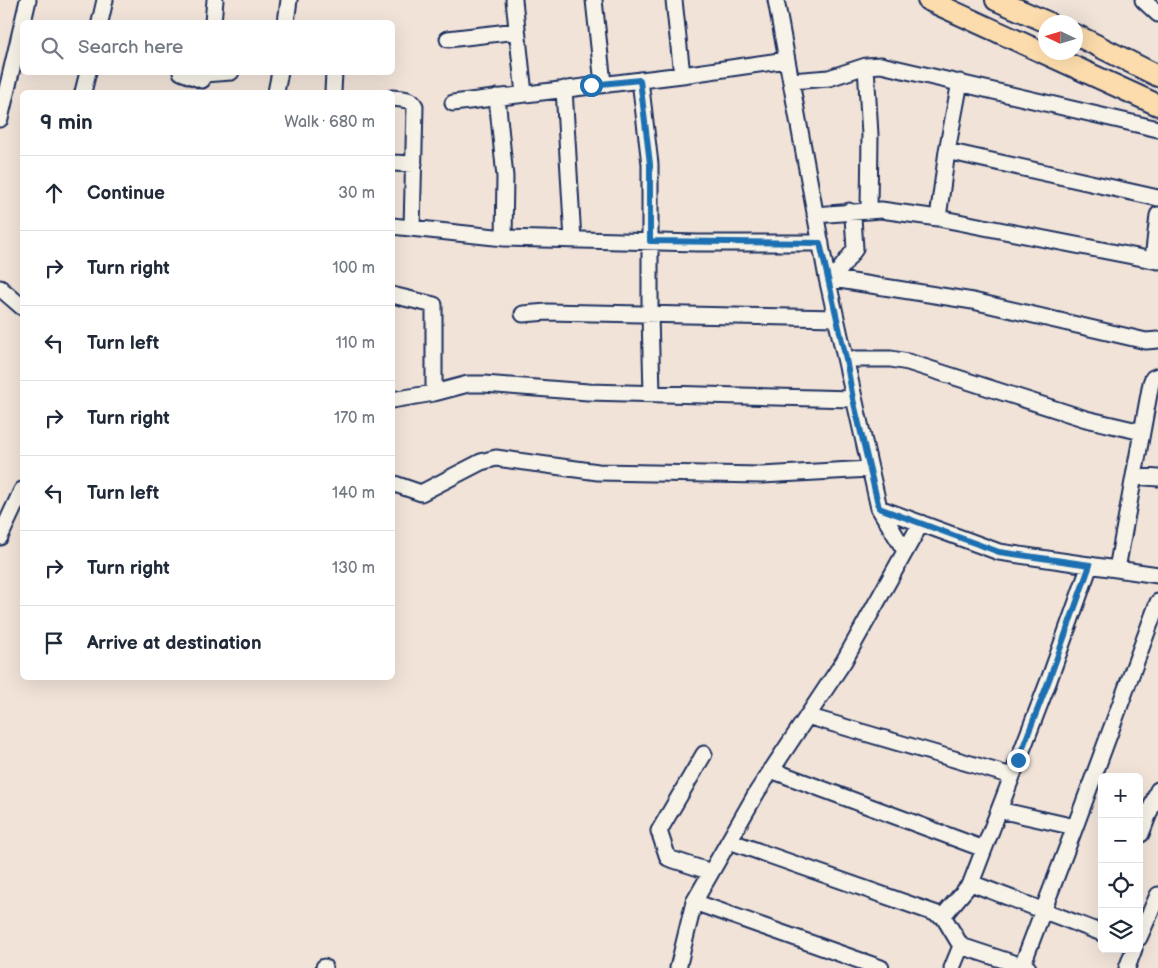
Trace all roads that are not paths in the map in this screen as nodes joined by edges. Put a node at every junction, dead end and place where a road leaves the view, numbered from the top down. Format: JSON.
{"nodes":[{"id":1,"x":28,"y":0,"type":"edge"},
{"id":2,"x":105,"y":0,"type":"edge"},
{"id":3,"x":215,"y":0,"type":"edge"},
{"id":4,"x":289,"y":0,"type":"edge"},
{"id":5,"x":514,"y":0,"type":"edge"},
{"id":6,"x":594,"y":0,"type":"edge"},
{"id":7,"x":674,"y":0,"type":"edge"},
{"id":8,"x":776,"y":0,"type":"edge"},
{"id":9,"x":928,"y":0,"type":"edge"},
{"id":10,"x":996,"y":0,"type":"edge"},
{"id":11,"x":1143,"y":0,"type":"edge"},
{"id":12,"x":1158,"y":14,"type":"edge"},
{"id":13,"x":1038,"y":18,"type":"edge"},
{"id":14,"x":23,"y":20,"type":"edge"},
{"id":15,"x":100,"y":20,"type":"edge"},
{"id":16,"x":213,"y":20,"type":"edge"},
{"id":17,"x":286,"y":20,"type":"edge"},
{"id":18,"x":517,"y":31,"type":"junction"},
{"id":19,"x":20,"y":34,"type":"edge"},
{"id":20,"x":1083,"y":38,"type":"edge"},
{"id":21,"x":448,"y":39,"type":"dead end"},
{"id":22,"x":787,"y":60,"type":"junction"},
{"id":23,"x":866,"y":66,"type":"junction"},
{"id":24,"x":87,"y":75,"type":"edge"},
{"id":25,"x":189,"y":75,"type":"edge"},
{"id":26,"x":220,"y":75,"type":"edge"},
{"id":27,"x":279,"y":75,"type":"edge"},
{"id":28,"x":334,"y":75,"type":"edge"},
{"id":29,"x":682,"y":75,"type":"junction"},
{"id":30,"x":1158,"y":76,"type":"edge"},
{"id":31,"x":202,"y":80,"type":"edge"},
{"id":32,"x":640,"y":80,"type":"junction"},
{"id":33,"x":791,"y":81,"type":"junction"},
{"id":34,"x":960,"y":82,"type":"junction"},
{"id":35,"x":603,"y":84,"type":"junction"},
{"id":36,"x":564,"y":89,"type":"junction"},
{"id":37,"x":84,"y":90,"type":"edge"},
{"id":38,"x":276,"y":90,"type":"edge"},
{"id":39,"x":333,"y":90,"type":"edge"},
{"id":40,"x":524,"y":94,"type":"junction"},
{"id":41,"x":497,"y":97,"type":"junction"},
{"id":42,"x":395,"y":98,"type":"edge"},
{"id":43,"x":453,"y":103,"type":"dead end"},
{"id":44,"x":1158,"y":105,"type":"edge"},
{"id":45,"x":0,"y":119,"type":"edge"},
{"id":46,"x":1158,"y":133,"type":"edge"},
{"id":47,"x":947,"y":151,"type":"junction"},
{"id":48,"x":395,"y":162,"type":"edge"},
{"id":49,"x":414,"y":164,"type":"junction"},
{"id":50,"x":1158,"y":198,"type":"edge"},
{"id":51,"x":869,"y":209,"type":"junction"},
{"id":52,"x":849,"y":211,"type":"junction"},
{"id":53,"x":814,"y":215,"type":"junction"},
{"id":54,"x":1158,"y":215,"type":"edge"},
{"id":55,"x":938,"y":218,"type":"junction"},
{"id":56,"x":395,"y":226,"type":"edge"},
{"id":57,"x":412,"y":228,"type":"junction"},
{"id":58,"x":504,"y":238,"type":"junction"},
{"id":59,"x":572,"y":240,"type":"junction"},
{"id":60,"x":650,"y":241,"type":"junction"},
{"id":61,"x":820,"y":243,"type":"junction"},
{"id":62,"x":1155,"y":260,"type":"edge"},
{"id":63,"x":830,"y":278,"type":"junction"},
{"id":64,"x":0,"y":288,"type":"edge"},
{"id":65,"x":395,"y":295,"type":"edge"},
{"id":66,"x":20,"y":305,"type":"edge"},
{"id":67,"x":523,"y":314,"type":"dead end"},
{"id":68,"x":650,"y":314,"type":"junction"},
{"id":69,"x":836,"y":318,"type":"junction"},
{"id":70,"x":1158,"y":340,"type":"edge"},
{"id":71,"x":846,"y":359,"type":"junction"},
{"id":72,"x":1158,"y":376,"type":"edge"},
{"id":73,"x":434,"y":393,"type":"junction"},
{"id":74,"x":652,"y":394,"type":"junction"},
{"id":75,"x":853,"y":399,"type":"junction"},
{"id":76,"x":395,"y":400,"type":"edge"},
{"id":77,"x":1142,"y":432,"type":"junction"},
{"id":78,"x":870,"y":470,"type":"junction"},
{"id":79,"x":1134,"y":476,"type":"junction"},
{"id":80,"x":1158,"y":478,"type":"edge"},
{"id":81,"x":395,"y":484,"type":"edge"},
{"id":82,"x":20,"y":494,"type":"edge"},
{"id":83,"x":879,"y":508,"type":"junction"},
{"id":84,"x":921,"y":523,"type":"junction"},
{"id":85,"x":0,"y":537,"type":"edge"},
{"id":86,"x":905,"y":550,"type":"junction"},
{"id":87,"x":1090,"y":565,"type":"junction"},
{"id":88,"x":1117,"y":569,"type":"junction"},
{"id":89,"x":1158,"y":576,"type":"edge"},
{"id":90,"x":1158,"y":602,"type":"edge"},
{"id":91,"x":807,"y":716,"type":"junction"},
{"id":92,"x":704,"y":754,"type":"dead end"},
{"id":93,"x":771,"y":770,"type":"junction"},
{"id":94,"x":1012,"y":776,"type":"junction"},
{"id":95,"x":1158,"y":790,"type":"edge"},
{"id":96,"x":999,"y":810,"type":"junction"},
{"id":97,"x":1076,"y":827,"type":"junction"},
{"id":98,"x":1143,"y":829,"type":"edge"},
{"id":99,"x":728,"y":841,"type":"junction"},
{"id":100,"x":984,"y":849,"type":"junction"},
{"id":101,"x":711,"y":872,"type":"junction"},
{"id":102,"x":971,"y":883,"type":"junction"},
{"id":103,"x":1158,"y":895,"type":"edge"},
{"id":104,"x":694,"y":902,"type":"junction"},
{"id":105,"x":1043,"y":910,"type":"junction"},
{"id":106,"x":943,"y":916,"type":"junction"},
{"id":107,"x":1143,"y":929,"type":"edge"},
{"id":108,"x":1098,"y":931,"type":"edge"},
{"id":109,"x":961,"y":946,"type":"junction"},
{"id":110,"x":1133,"y":953,"type":"edge"},
{"id":111,"x":1025,"y":967,"type":"edge"},
{"id":112,"x":678,"y":968,"type":"edge"},
{"id":113,"x":881,"y":968,"type":"edge"},
{"id":114,"x":952,"y":968,"type":"edge"},
{"id":115,"x":1127,"y":968,"type":"edge"}],
"edges":[{"from":1,"to":14,"type":"street"},
{"from":2,"to":15,"type":"street"},
{"from":3,"to":16,"type":"street"},
{"from":4,"to":17,"type":"street"},
{"from":5,"to":18,"type":"street"},
{"from":6,"to":35,"type":"street"},
{"from":7,"to":29,"type":"street"},
{"from":8,"to":22,"type":"street"},
{"from":9,"to":44,"type":"main road"},
{"from":10,"to":13,"type":"main road"},
{"from":11,"to":12,"type":"street"},
{"from":18,"to":21,"type":"street"},
{"from":18,"to":40,"type":"street"},
{"from":19,"to":45,"type":"street"},
{"from":20,"to":30,"type":"main road"},
{"from":22,"to":29,"type":"street"},
{"from":22,"to":33,"type":"street"},
{"from":23,"to":33,"type":"street"},
{"from":23,"to":34,"type":"street"},
{"from":23,"to":51,"type":"street"},
{"from":24,"to":37,"type":"street"},
{"from":25,"to":31,"type":"street"},
{"from":26,"to":31,"type":"street"},
{"from":27,"to":38,"type":"street"},
{"from":28,"to":39,"type":"street"},
{"from":29,"to":32,"type":"street"},
{"from":32,"to":35,"type":"street"},
{"from":32,"to":60,"type":"street"},
{"from":33,"to":53,"type":"street"},
{"from":34,"to":46,"type":"street"},
{"from":34,"to":47,"type":"street"},
{"from":35,"to":36,"type":"street"},
{"from":36,"to":40,"type":"street"},
{"from":36,"to":59,"type":"street"},
{"from":40,"to":41,"type":"street"},
{"from":41,"to":43,"type":"street"},
{"from":41,"to":58,"type":"street"},
{"from":42,"to":49,"type":"street"},
{"from":47,"to":50,"type":"street"},
{"from":47,"to":55,"type":"street"},
{"from":48,"to":49,"type":"street"},
{"from":49,"to":57,"type":"street"},
{"from":51,"to":52,"type":"street"},
{"from":51,"to":55,"type":"street"},
{"from":52,"to":53,"type":"street"},
{"from":52,"to":63,"type":"street"},
{"from":53,"to":61,"type":"street"},
{"from":54,"to":62,"type":"street"},
{"from":55,"to":62,"type":"street"},
{"from":56,"to":57,"type":"street"},
{"from":57,"to":58,"type":"street"},
{"from":58,"to":59,"type":"street"},
{"from":59,"to":60,"type":"street"},
{"from":60,"to":61,"type":"street"},
{"from":60,"to":68,"type":"street"},
{"from":61,"to":63,"type":"street"},
{"from":63,"to":69,"type":"street"},
{"from":63,"to":70,"type":"street"},
{"from":64,"to":66,"type":"street"},
{"from":65,"to":73,"type":"street"},
{"from":67,"to":68,"type":"street"},
{"from":68,"to":69,"type":"street"},
{"from":68,"to":74,"type":"street"},
{"from":69,"to":71,"type":"street"},
{"from":71,"to":75,"type":"street"},
{"from":71,"to":77,"type":"street"},
{"from":72,"to":77,"type":"street"},
{"from":73,"to":74,"type":"street"},
{"from":73,"to":76,"type":"street"},
{"from":74,"to":75,"type":"street"},
{"from":75,"to":78,"type":"street"},
{"from":77,"to":79,"type":"street"},
{"from":78,"to":81,"type":"street"},
{"from":78,"to":83,"type":"street"},
{"from":79,"to":80,"type":"street"},
{"from":79,"to":88,"type":"street"},
{"from":82,"to":85,"type":"street"},
{"from":83,"to":84,"type":"street"},
{"from":83,"to":86,"type":"street"},
{"from":84,"to":86,"type":"street"},
{"from":84,"to":87,"type":"street"},
{"from":86,"to":91,"type":"street"},
{"from":87,"to":88,"type":"street"},
{"from":87,"to":94,"type":"street"},
{"from":88,"to":89,"type":"street"},
{"from":90,"to":97,"type":"street"},
{"from":91,"to":93,"type":"street"},
{"from":91,"to":94,"type":"street"},
{"from":92,"to":101,"type":"street"},
{"from":93,"to":99,"type":"street"},
{"from":93,"to":100,"type":"street"},
{"from":94,"to":96,"type":"street"},
{"from":95,"to":98,"type":"street"},
{"from":96,"to":97,"type":"street"},
{"from":96,"to":100,"type":"street"},
{"from":97,"to":105,"type":"street"},
{"from":99,"to":101,"type":"street"},
{"from":99,"to":106,"type":"street"},
{"from":100,"to":102,"type":"street"},
{"from":101,"to":104,"type":"street"},
{"from":102,"to":105,"type":"street"},
{"from":102,"to":106,"type":"street"},
{"from":103,"to":107,"type":"street"},
{"from":104,"to":112,"type":"street"},
{"from":104,"to":113,"type":"street"},
{"from":105,"to":108,"type":"street"},
{"from":105,"to":111,"type":"street"},
{"from":106,"to":109,"type":"street"},
{"from":109,"to":111,"type":"street"},
{"from":109,"to":114,"type":"street"},
{"from":110,"to":115,"type":"street"}]}
